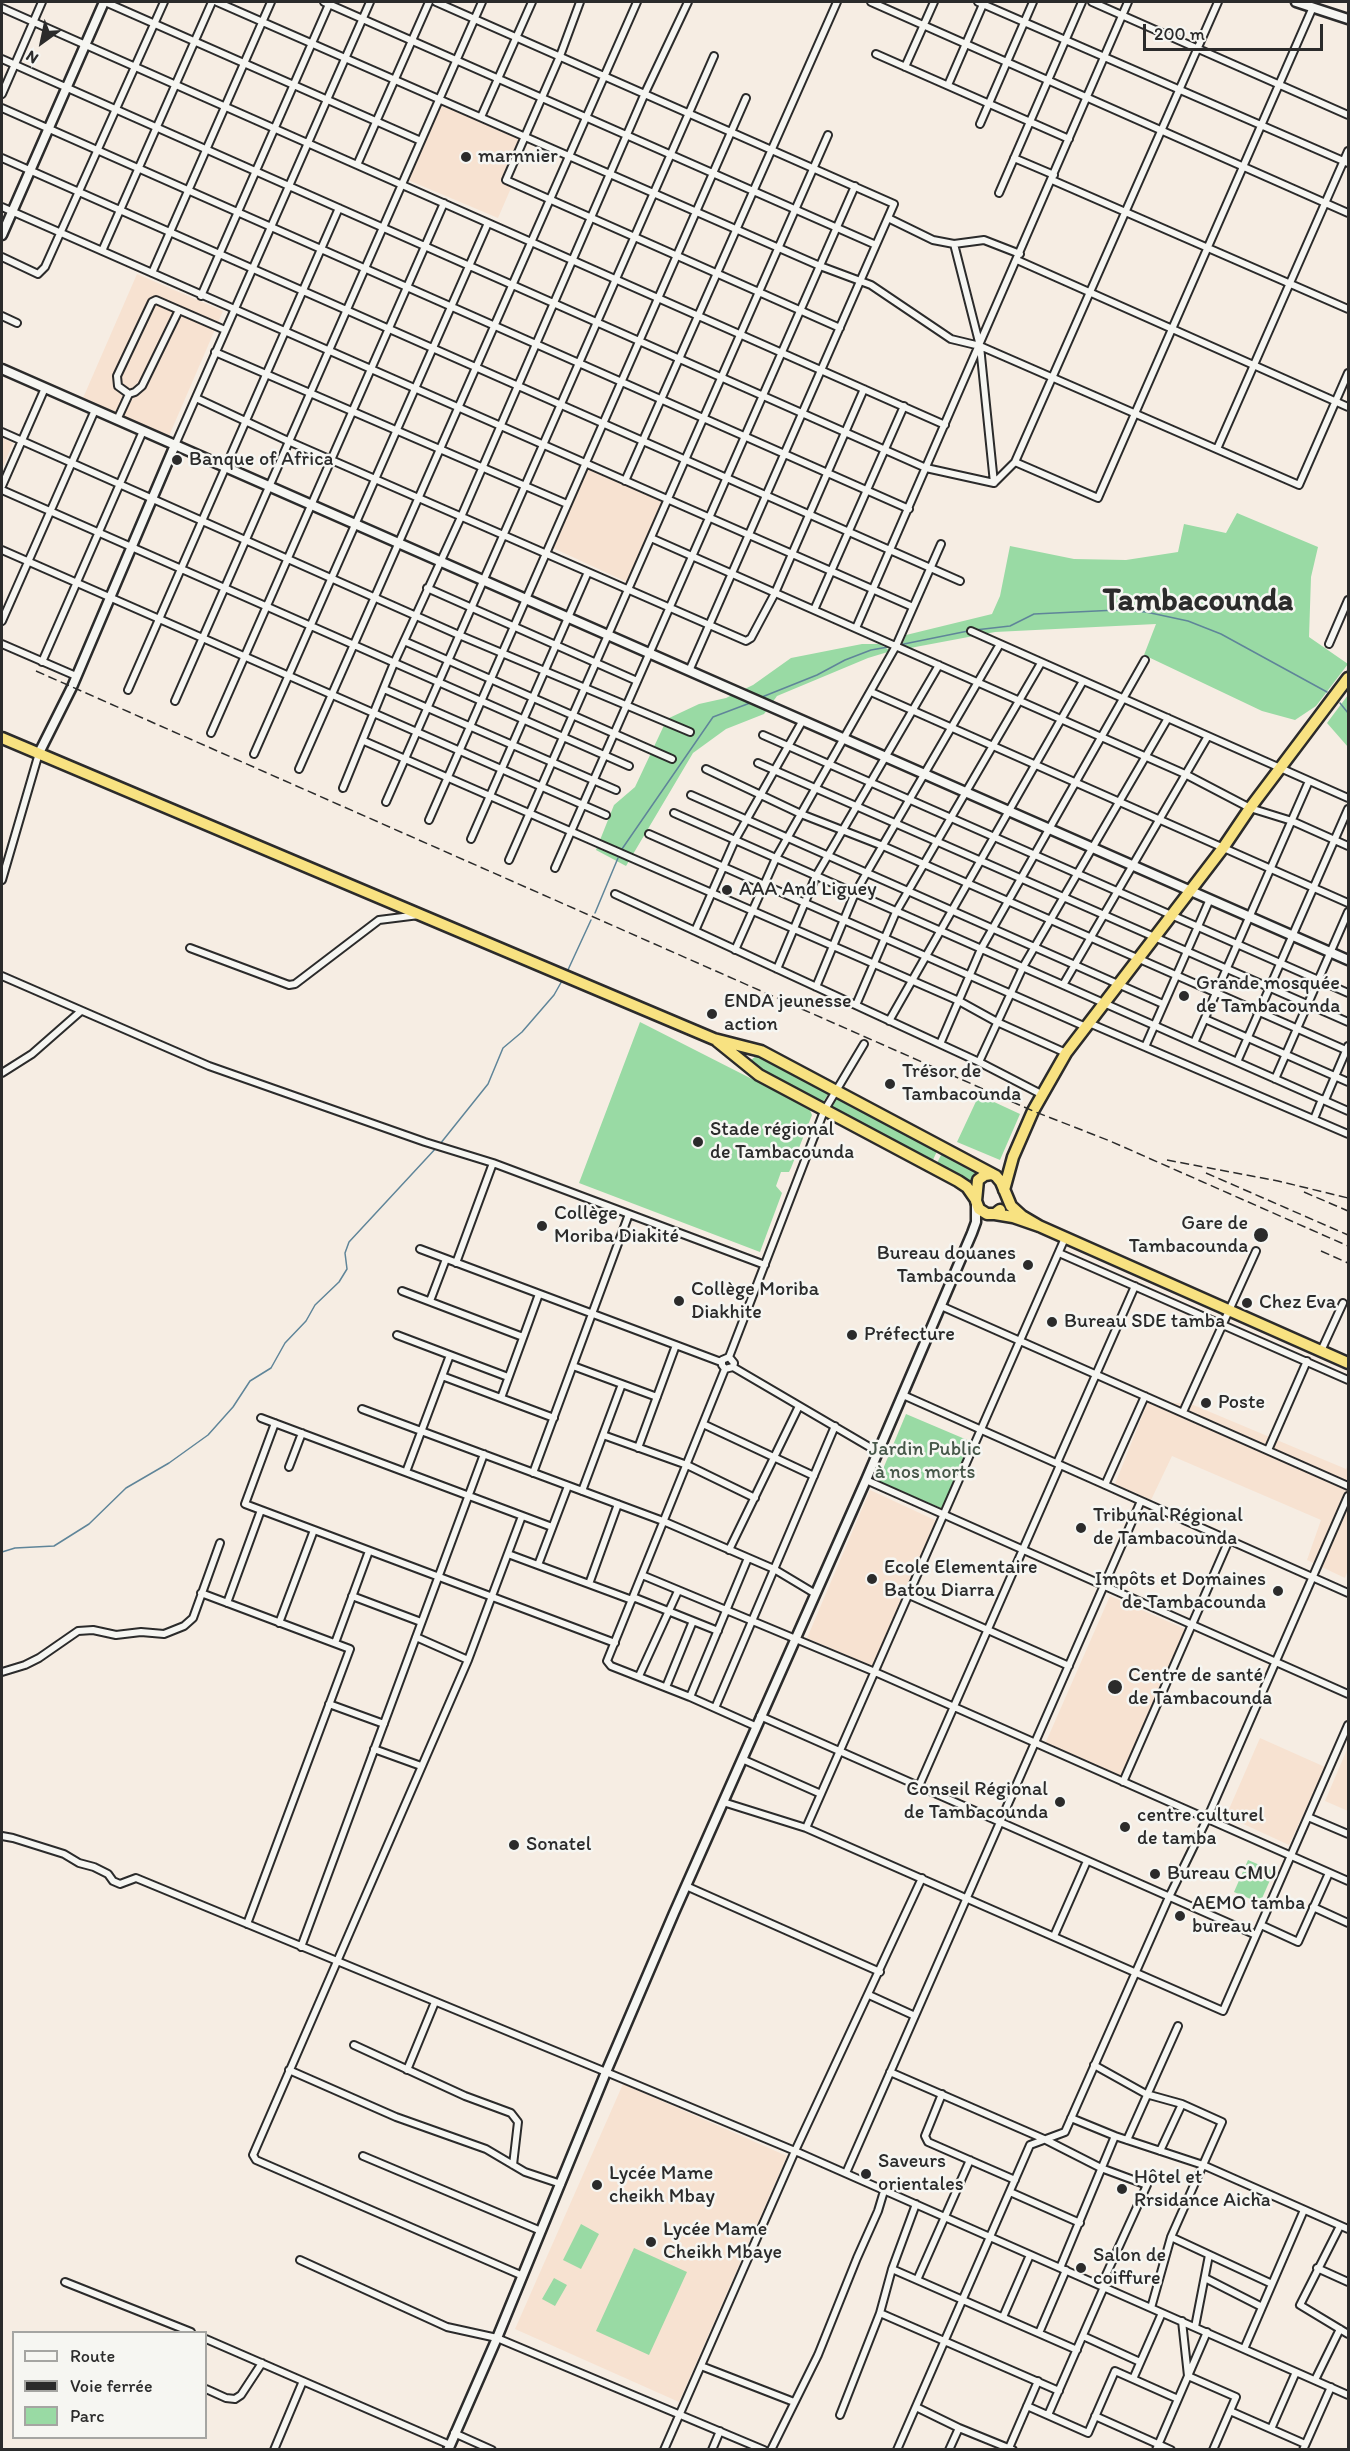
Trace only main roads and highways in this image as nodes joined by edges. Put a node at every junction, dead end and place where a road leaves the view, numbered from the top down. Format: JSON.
{"nodes":[{"id":1,"x":104,"y":2,"type":"edge"},
{"id":2,"x":1296,"y":2,"type":"edge"},
{"id":3,"x":1348,"y":19,"type":"edge"},
{"id":4,"x":2,"y":235,"type":"edge"},
{"id":5,"x":2,"y":369,"type":"edge"},
{"id":6,"x":175,"y":445,"type":"junction"},
{"id":7,"x":1348,"y":678,"type":"edge"},
{"id":8,"x":2,"y":738,"type":"edge"},
{"id":9,"x":39,"y":753,"type":"junction"},
{"id":10,"x":1191,"y":890,"type":"junction"},
{"id":11,"x":1348,"y":960,"type":"edge"},
{"id":12,"x":714,"y":1039,"type":"junction"},
{"id":13,"x":1013,"y":1157,"type":"junction"},
{"id":14,"x":992,"y":1174,"type":"junction"},
{"id":15,"x":1004,"y":1191,"type":"junction"},
{"id":16,"x":976,"y":1201,"type":"junction"},
{"id":17,"x":993,"y":1214,"type":"junction"},
{"id":18,"x":1039,"y":1226,"type":"junction"},
{"id":19,"x":972,"y":1233,"type":"junction"},
{"id":20,"x":1348,"y":1363,"type":"edge"},
{"id":21,"x":449,"y":2447,"type":"edge"}],
"edges":[{"from":1,"to":4,"type":"main road"},
{"from":2,"to":3,"type":"main road"},
{"from":5,"to":6,"type":"main road"},
{"from":6,"to":9,"type":"main road"},
{"from":6,"to":10,"type":"main road"},
{"from":7,"to":10,"type":"highway"},
{"from":8,"to":9,"type":"highway"},
{"from":9,"to":12,"type":"highway"},
{"from":10,"to":11,"type":"main road"},
{"from":10,"to":13,"type":"highway"},
{"from":12,"to":14,"type":"highway"},
{"from":12,"to":16,"type":"highway"},
{"from":13,"to":14,"type":"highway"},
{"from":13,"to":15,"type":"highway"},
{"from":14,"to":15,"type":"highway"},
{"from":14,"to":16,"type":"highway"},
{"from":15,"to":17,"type":"highway"},
{"from":15,"to":18,"type":"highway"},
{"from":16,"to":17,"type":"highway"},
{"from":16,"to":19,"type":"main road"},
{"from":17,"to":18,"type":"highway"},
{"from":17,"to":19,"type":"main road"},
{"from":18,"to":20,"type":"highway"},
{"from":19,"to":21,"type":"main road"}]}
